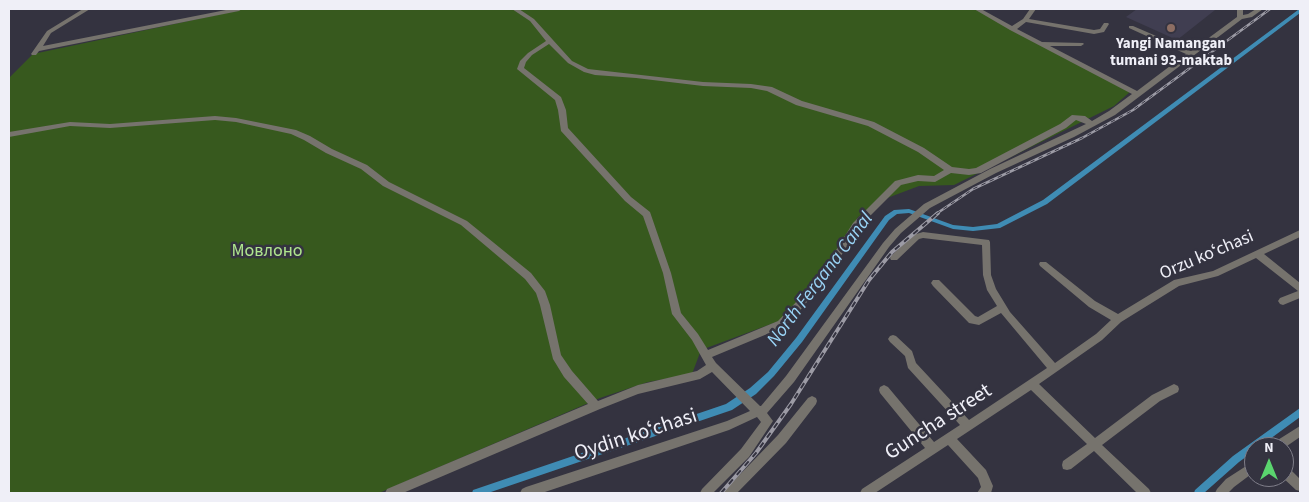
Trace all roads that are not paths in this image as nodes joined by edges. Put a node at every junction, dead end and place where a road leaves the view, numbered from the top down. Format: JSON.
{"nodes":[{"id":1,"x":86,"y":9,"type":"edge"},
{"id":2,"x":240,"y":9,"type":"edge"},
{"id":3,"x":515,"y":9,"type":"edge"},
{"id":4,"x":977,"y":9,"type":"edge"},
{"id":5,"x":1033,"y":9,"type":"edge"},
{"id":6,"x":1240,"y":9,"type":"edge"},
{"id":7,"x":1260,"y":9,"type":"edge"},
{"id":8,"x":1240,"y":18,"type":"junction"},
{"id":9,"x":1025,"y":20,"type":"junction"},
{"id":10,"x":1106,"y":24,"type":"dead end"},
{"id":11,"x":1131,"y":27,"type":"dead end"},
{"id":12,"x":1012,"y":29,"type":"junction"},
{"id":13,"x":550,"y":41,"type":"junction"},
{"id":14,"x":1041,"y":44,"type":"junction"},
{"id":15,"x":1082,"y":44,"type":"dead end"},
{"id":16,"x":1191,"y":54,"type":"junction"},
{"id":17,"x":1136,"y":94,"type":"junction"},
{"id":18,"x":1092,"y":124,"type":"junction"},
{"id":19,"x":9,"y":135,"type":"edge"},
{"id":20,"x":950,"y":170,"type":"junction"},
{"id":21,"x":1300,"y":233,"type":"edge"},
{"id":22,"x":1257,"y":254,"type":"junction"},
{"id":23,"x":894,"y":258,"type":"dead end"},
{"id":24,"x":1043,"y":264,"type":"dead end"},
{"id":25,"x":936,"y":283,"type":"dead end"},
{"id":26,"x":1300,"y":288,"type":"edge"},
{"id":27,"x":1300,"y":294,"type":"edge"},
{"id":28,"x":1283,"y":301,"type":"dead end"},
{"id":29,"x":1002,"y":308,"type":"junction"},
{"id":30,"x":1118,"y":319,"type":"junction"},
{"id":31,"x":893,"y":339,"type":"dead end"},
{"id":32,"x":704,"y":356,"type":"junction"},
{"id":33,"x":712,"y":366,"type":"junction"},
{"id":34,"x":1054,"y":369,"type":"junction"},
{"id":35,"x":1032,"y":384,"type":"junction"},
{"id":36,"x":1174,"y":389,"type":"dead end"},
{"id":37,"x":884,"y":390,"type":"dead end"},
{"id":38,"x":812,"y":401,"type":"dead end"},
{"id":39,"x":596,"y":406,"type":"junction"},
{"id":40,"x":756,"y":410,"type":"junction"},
{"id":41,"x":968,"y":426,"type":"junction"},
{"id":42,"x":949,"y":438,"type":"junction"},
{"id":43,"x":1095,"y":444,"type":"junction"},
{"id":44,"x":933,"y":449,"type":"junction"},
{"id":45,"x":1068,"y":465,"type":"dead end"},
{"id":46,"x":1244,"y":473,"type":"edge"},
{"id":47,"x":531,"y":492,"type":"edge"},
{"id":48,"x":391,"y":493,"type":"edge"},
{"id":49,"x":706,"y":493,"type":"edge"},
{"id":50,"x":730,"y":493,"type":"edge"},
{"id":51,"x":866,"y":493,"type":"edge"},
{"id":52,"x":983,"y":493,"type":"edge"},
{"id":53,"x":1145,"y":493,"type":"edge"},
{"id":54,"x":1221,"y":493,"type":"edge"}],
"edges":[{"from":1,"to":2,"type":"street"},
{"from":3,"to":13,"type":"street"},
{"from":4,"to":12,"type":"street"},
{"from":5,"to":9,"type":"street"},
{"from":6,"to":8,"type":"street"},
{"from":7,"to":8,"type":"street","name":"Oydin koʻchasi"},
{"from":8,"to":16,"type":"street","name":"Oydin koʻchasi"},
{"from":9,"to":10,"type":"street"},
{"from":9,"to":12,"type":"street"},
{"from":11,"to":16,"type":"street"},
{"from":12,"to":14,"type":"street"},
{"from":13,"to":20,"type":"street"},
{"from":13,"to":32,"type":"street"},
{"from":14,"to":15,"type":"street"},
{"from":14,"to":17,"type":"street"},
{"from":16,"to":17,"type":"street","name":"Oydin koʻchasi"},
{"from":17,"to":18,"type":"street","name":"Oydin koʻchasi"},
{"from":18,"to":20,"type":"street"},
{"from":18,"to":40,"type":"street","name":"Oydin koʻchasi"},
{"from":19,"to":39,"type":"street"},
{"from":20,"to":32,"type":"street"},
{"from":21,"to":22,"type":"street","name":"Orzu koʻchasi"},
{"from":22,"to":26,"type":"street"},
{"from":22,"to":30,"type":"street","name":"Orzu koʻchasi"},
{"from":23,"to":29,"type":"street"},
{"from":24,"to":30,"type":"street"},
{"from":25,"to":29,"type":"street"},
{"from":27,"to":28,"type":"street"},
{"from":29,"to":34,"type":"street"},
{"from":30,"to":34,"type":"street","name":"Orzu koʻchasi"},
{"from":31,"to":41,"type":"street"},
{"from":32,"to":33,"type":"street"},
{"from":33,"to":39,"type":"street"},
{"from":33,"to":40,"type":"street"},
{"from":34,"to":35,"type":"street","name":"Orzu koʻchasi"},
{"from":35,"to":41,"type":"street","name":"Guncha street"},
{"from":35,"to":43,"type":"street"},
{"from":36,"to":43,"type":"street"},
{"from":37,"to":44,"type":"street"},
{"from":38,"to":50,"type":"street"},
{"from":39,"to":48,"type":"street"},
{"from":40,"to":47,"type":"street","name":"Oydin koʻchasi"},
{"from":40,"to":49,"type":"street"},
{"from":41,"to":42,"type":"street","name":"Guncha street"},
{"from":42,"to":44,"type":"street","name":"Guncha street"},
{"from":42,"to":52,"type":"street"},
{"from":43,"to":45,"type":"street"},
{"from":43,"to":53,"type":"street"},
{"from":44,"to":51,"type":"street","name":"Guncha street"},
{"from":46,"to":54,"type":"street"}]}
